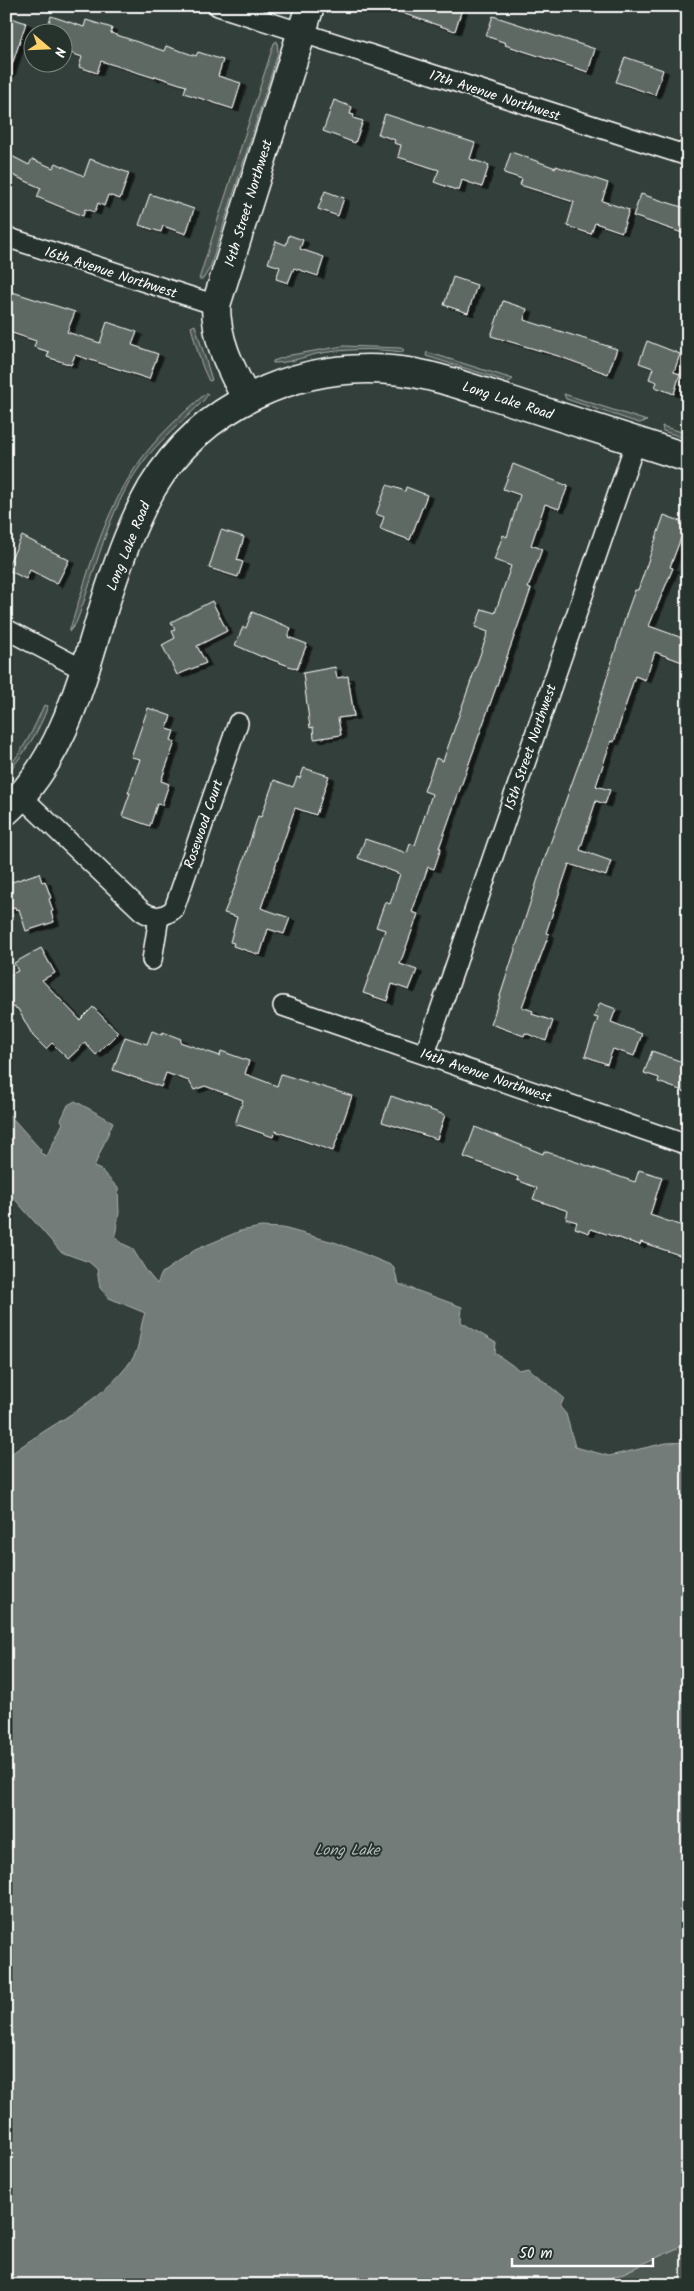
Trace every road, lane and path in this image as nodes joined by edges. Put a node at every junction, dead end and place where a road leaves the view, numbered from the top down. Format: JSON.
{"nodes":[{"id":1,"x":218,"y":6,"type":"edge"},
{"id":2,"x":310,"y":6,"type":"edge"},
{"id":3,"x":302,"y":33,"type":"junction"},
{"id":4,"x":688,"y":156,"type":"edge"},
{"id":5,"x":6,"y":237,"type":"edge"},
{"id":6,"x":216,"y":306,"type":"junction"},
{"id":7,"x":246,"y":398,"type":"junction"},
{"id":8,"x":636,"y":441,"type":"junction"},
{"id":9,"x":688,"y":458,"type":"edge"},
{"id":10,"x":6,"y":629,"type":"edge"},
{"id":11,"x":84,"y":670,"type":"junction"},
{"id":12,"x":238,"y":724,"type":"dead end"},
{"id":13,"x":14,"y":804,"type":"edge"},
{"id":14,"x":159,"y":917,"type":"junction"},
{"id":15,"x":152,"y":960,"type":"dead end"},
{"id":16,"x":283,"y":1006,"type":"dead end"},
{"id":17,"x":425,"y":1054,"type":"junction"},
{"id":18,"x":688,"y":1145,"type":"edge"}],
"edges":[{"from":1,"to":3,"type":"street","name":"17th Avenue Northwest"},
{"from":2,"to":3,"type":"street","name":"14th Street Northwest"},
{"from":3,"to":4,"type":"street","name":"17th Avenue Northwest"},
{"from":3,"to":6,"type":"street","name":"14th Street Northwest"},
{"from":5,"to":6,"type":"street","name":"16th Avenue Northwest"},
{"from":6,"to":7,"type":"street","name":"14th Street Northwest"},
{"from":7,"to":8,"type":"street","name":"Long Lake Road"},
{"from":7,"to":11,"type":"street","name":"Long Lake Road"},
{"from":8,"to":9,"type":"street","name":"Long Lake Road"},
{"from":8,"to":17,"type":"street","name":"15th Street Northwest"},
{"from":10,"to":11,"type":"street"},
{"from":11,"to":13,"type":"street","name":"Long Lake Road"},
{"from":12,"to":14,"type":"street","name":"Rosewood Court"},
{"from":13,"to":14,"type":"street"},
{"from":14,"to":15,"type":"street"},
{"from":16,"to":17,"type":"street","name":"14th Avenue Northwest"},
{"from":17,"to":18,"type":"street","name":"14th Avenue Northwest"}]}
